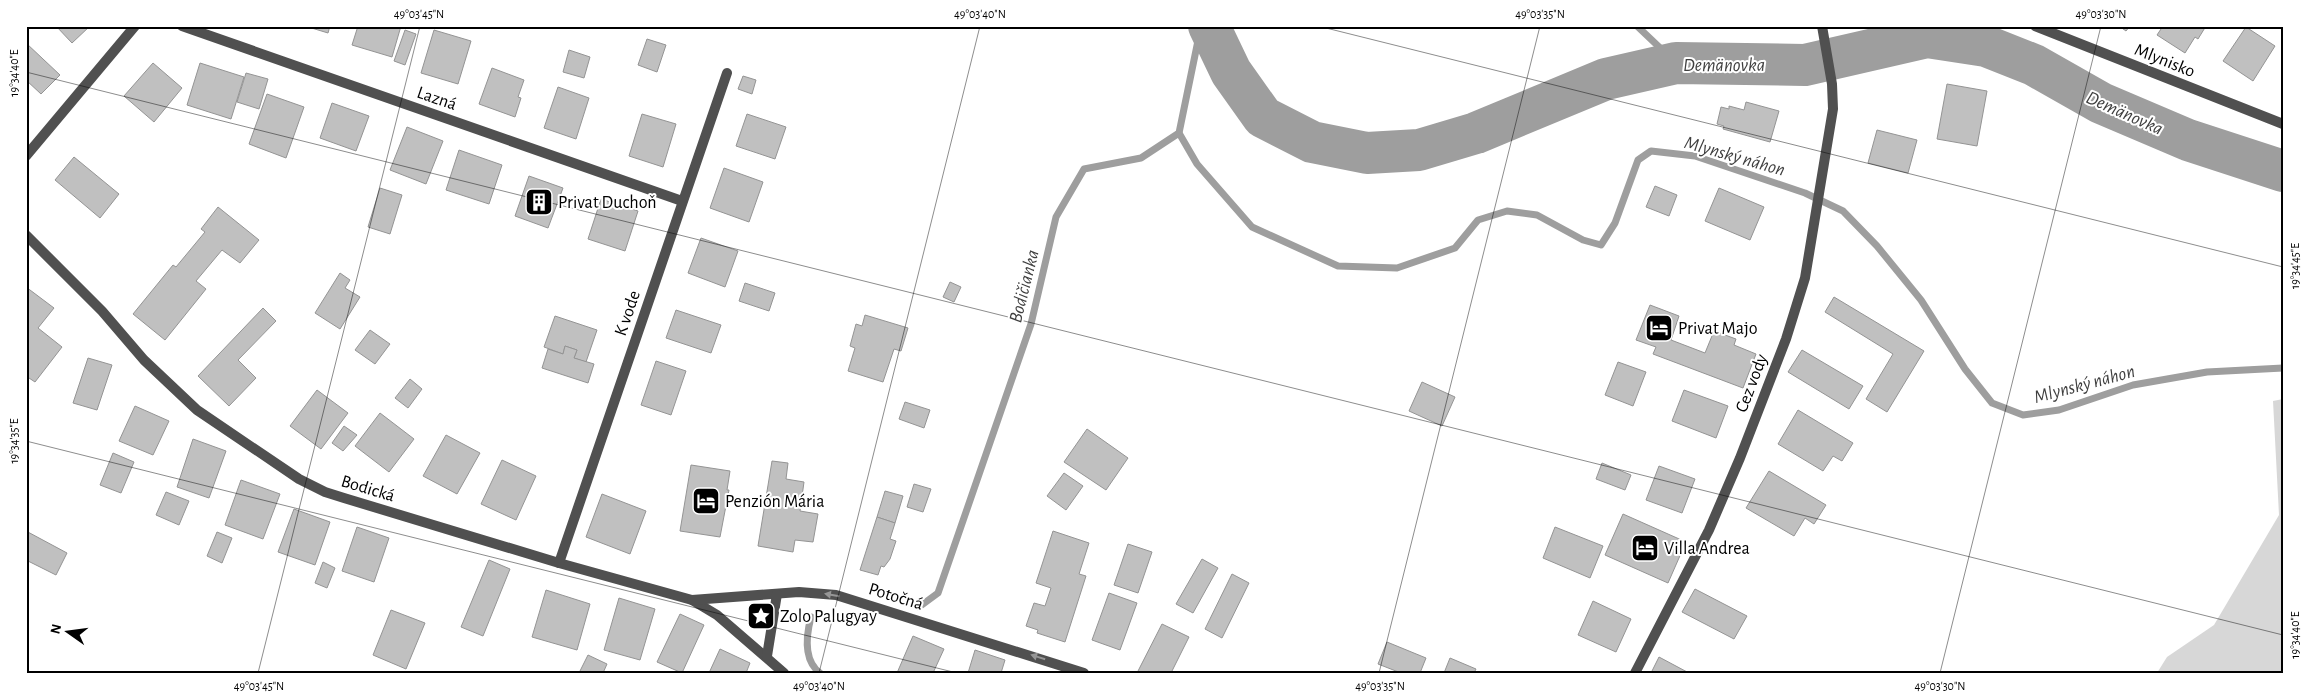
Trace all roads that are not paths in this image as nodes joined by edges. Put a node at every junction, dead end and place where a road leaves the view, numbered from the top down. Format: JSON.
{"nodes":[{"id":1,"x":136,"y":26,"type":"edge"},
{"id":2,"x":182,"y":26,"type":"edge"},
{"id":3,"x":1822,"y":26,"type":"edge"},
{"id":4,"x":2035,"y":26,"type":"edge"},
{"id":5,"x":727,"y":73,"type":"dead end"},
{"id":6,"x":2283,"y":124,"type":"edge"},
{"id":7,"x":26,"y":156,"type":"edge"},
{"id":8,"x":682,"y":201,"type":"junction"},
{"id":9,"x":26,"y":235,"type":"edge"},
{"id":10,"x":558,"y":563,"type":"junction"},
{"id":11,"x":777,"y":594,"type":"junction"},
{"id":12,"x":692,"y":600,"type":"junction"},
{"id":13,"x":766,"y":656,"type":"junction"},
{"id":14,"x":784,"y":673,"type":"edge"},
{"id":15,"x":1084,"y":673,"type":"edge"},
{"id":16,"x":1635,"y":673,"type":"edge"}],
"edges":[{"from":1,"to":7,"type":"street"},
{"from":2,"to":8,"type":"street","name":"Lazná"},
{"from":3,"to":16,"type":"street","name":"Cez vody"},
{"from":4,"to":6,"type":"street","name":"Mlynisko"},
{"from":5,"to":8,"type":"street","name":"K vode"},
{"from":8,"to":10,"type":"street","name":"K vode"},
{"from":9,"to":10,"type":"street","name":"Bodická"},
{"from":10,"to":12,"type":"street","name":"Bodická"},
{"from":11,"to":12,"type":"street","name":"Potočná"},
{"from":11,"to":13,"type":"street"},
{"from":15,"to":11,"type":"street","name":"Potočná","one_way":true},
{"from":12,"to":13,"type":"street","name":"Bodická"},
{"from":13,"to":14,"type":"street","name":"Bodická"}]}
